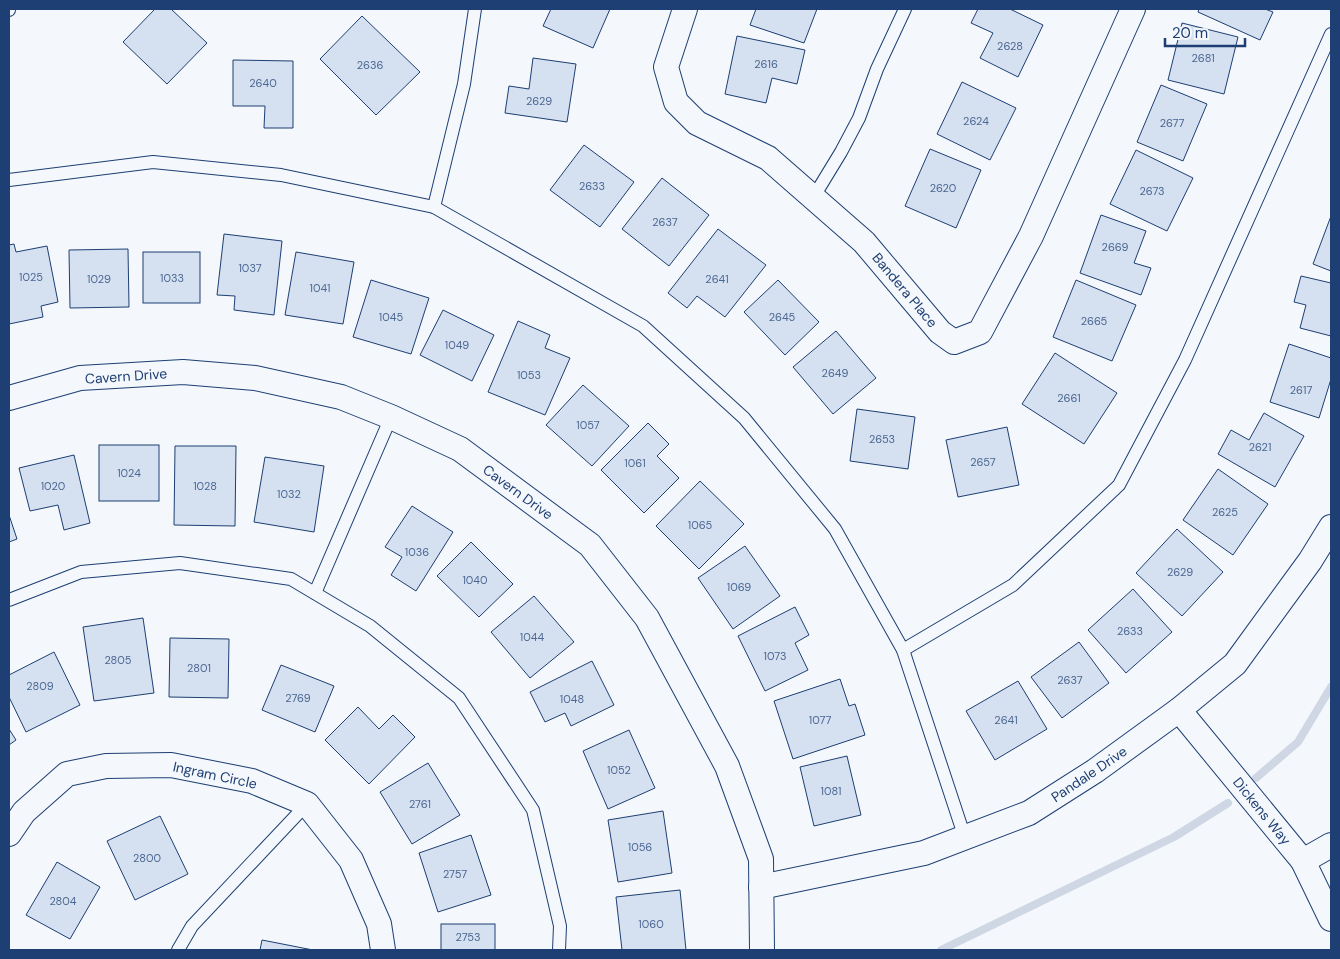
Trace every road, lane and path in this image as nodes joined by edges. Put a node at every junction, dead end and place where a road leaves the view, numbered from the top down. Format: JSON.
{"nodes":[{"id":1,"x":475,"y":9,"type":"edge"},
{"id":2,"x":685,"y":9,"type":"edge"},
{"id":3,"x":905,"y":9,"type":"edge"},
{"id":4,"x":1133,"y":9,"type":"edge"},
{"id":5,"x":1331,"y":34,"type":"edge"},
{"id":6,"x":9,"y":180,"type":"edge"},
{"id":7,"x":813,"y":198,"type":"junction"},
{"id":8,"x":434,"y":207,"type":"junction"},
{"id":9,"x":9,"y":398,"type":"edge"},
{"id":10,"x":391,"y":417,"type":"junction"},
{"id":11,"x":1331,"y":527,"type":"edge"},
{"id":12,"x":315,"y":593,"type":"junction"},
{"id":13,"x":9,"y":600,"type":"edge"},
{"id":14,"x":903,"y":650,"type":"junction"},
{"id":15,"x":1179,"y":710,"type":"junction"},
{"id":16,"x":307,"y":804,"type":"junction"},
{"id":17,"x":9,"y":834,"type":"edge"},
{"id":18,"x":966,"y":838,"type":"junction"},
{"id":19,"x":1331,"y":846,"type":"edge"},
{"id":20,"x":1303,"y":861,"type":"junction"},
{"id":21,"x":761,"y":888,"type":"junction"},
{"id":22,"x":1331,"y":919,"type":"edge"},
{"id":23,"x":178,"y":950,"type":"edge"},
{"id":24,"x":383,"y":950,"type":"edge"},
{"id":25,"x":559,"y":950,"type":"edge"},
{"id":26,"x":762,"y":950,"type":"edge"}],
"edges":[{"from":1,"to":8,"type":"lane"},
{"from":2,"to":7,"type":"street","name":"Bandera Place"},
{"from":3,"to":7,"type":"lane"},
{"from":4,"to":7,"type":"street","name":"Bandera Place"},
{"from":5,"to":14,"type":"lane"},
{"from":6,"to":8,"type":"lane"},
{"from":8,"to":14,"type":"lane"},
{"from":9,"to":10,"type":"street","name":"Cavern Drive"},
{"from":10,"to":12,"type":"lane"},
{"from":10,"to":21,"type":"street","name":"Cavern Drive"},
{"from":11,"to":15,"type":"street","name":"Pandale Drive"},
{"from":12,"to":13,"type":"lane"},
{"from":12,"to":25,"type":"lane"},
{"from":14,"to":18,"type":"lane"},
{"from":15,"to":18,"type":"street","name":"Pandale Drive"},
{"from":15,"to":20,"type":"street","name":"Dickens Way"},
{"from":16,"to":17,"type":"street","name":"Ingram Circle"},
{"from":16,"to":23,"type":"lane"},
{"from":16,"to":24,"type":"street","name":"Ingram Circle"},
{"from":18,"to":21,"type":"street","name":"Pandale Drive"},
{"from":19,"to":20,"type":"street"},
{"from":20,"to":22,"type":"street","name":"Dickens Way"},
{"from":21,"to":26,"type":"street","name":"Cavern Drive"}]}
